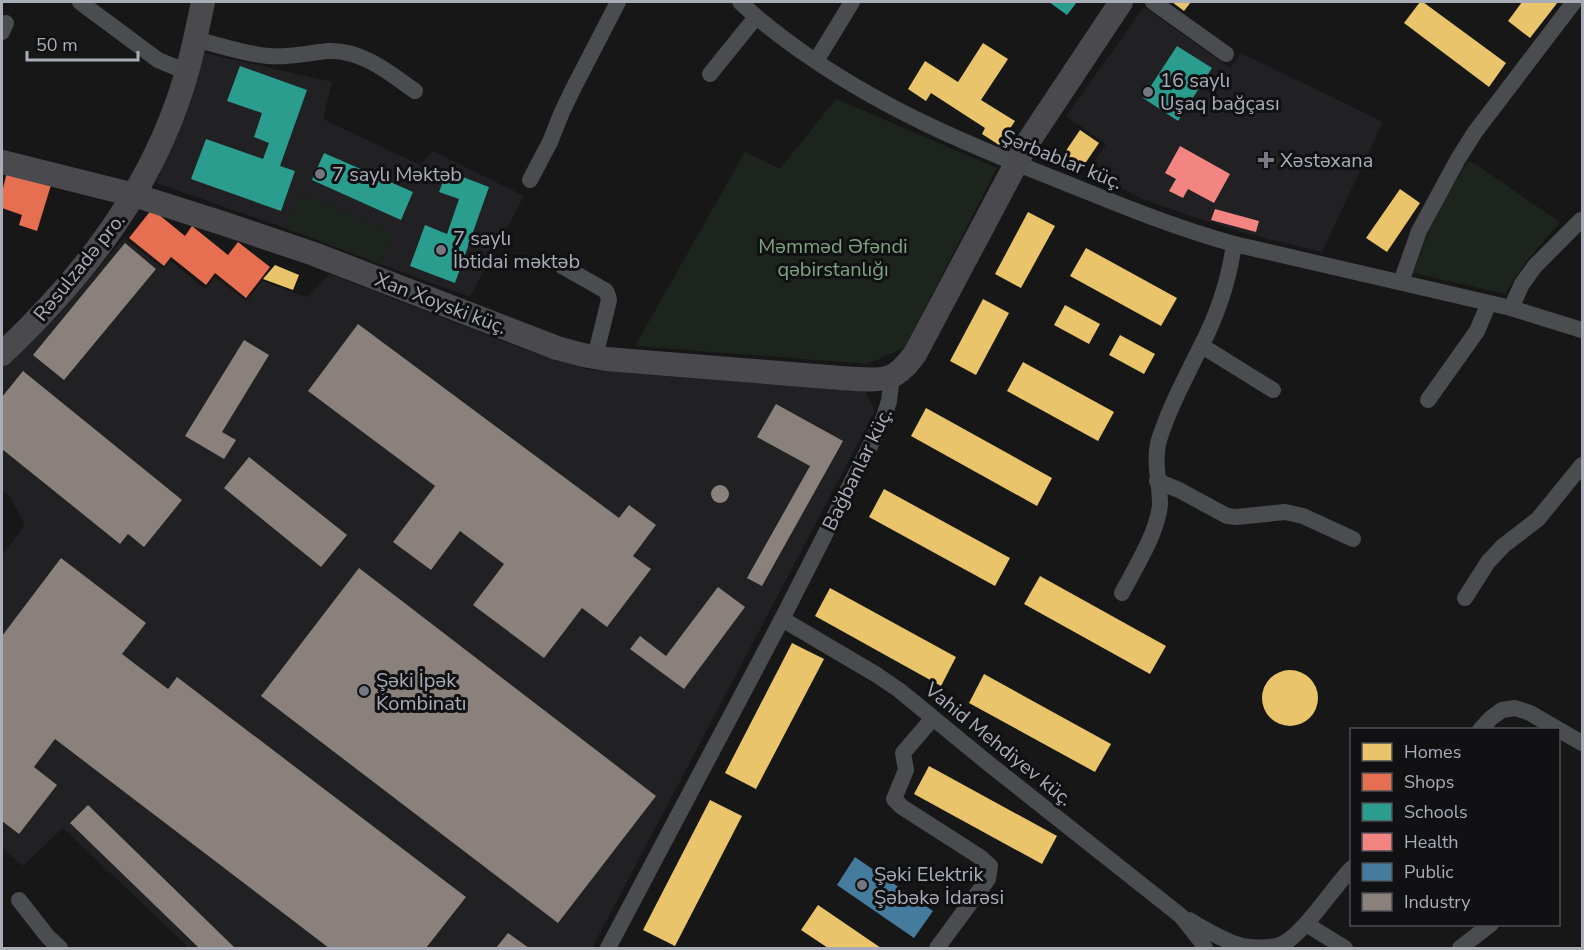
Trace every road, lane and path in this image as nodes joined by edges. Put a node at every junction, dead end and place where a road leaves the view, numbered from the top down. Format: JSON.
{"nodes":[{"id":1,"x":80,"y":2,"type":"edge"},
{"id":2,"x":203,"y":2,"type":"edge"},
{"id":3,"x":618,"y":2,"type":"edge"},
{"id":4,"x":740,"y":2,"type":"edge"},
{"id":5,"x":852,"y":2,"type":"edge"},
{"id":6,"x":1121,"y":2,"type":"edge"},
{"id":7,"x":1153,"y":2,"type":"edge"},
{"id":8,"x":1574,"y":2,"type":"edge"},
{"id":9,"x":756,"y":17,"type":"junction"},
{"id":10,"x":195,"y":39,"type":"junction"},
{"id":11,"x":1226,"y":54,"type":"dead end"},
{"id":12,"x":816,"y":61,"type":"junction"},
{"id":13,"x":187,"y":72,"type":"junction"},
{"id":14,"x":710,"y":74,"type":"dead end"},
{"id":15,"x":415,"y":91,"type":"dead end"},
{"id":16,"x":2,"y":162,"type":"edge"},
{"id":17,"x":1016,"y":164,"type":"junction"},
{"id":18,"x":530,"y":180,"type":"dead end"},
{"id":19,"x":134,"y":195,"type":"junction"},
{"id":20,"x":1581,"y":220,"type":"edge"},
{"id":21,"x":1234,"y":244,"type":"junction"},
{"id":22,"x":562,"y":266,"type":"dead end"},
{"id":23,"x":1401,"y":282,"type":"junction"},
{"id":24,"x":1489,"y":303,"type":"junction"},
{"id":25,"x":1511,"y":308,"type":"junction"},
{"id":26,"x":1582,"y":330,"type":"edge"},
{"id":27,"x":1202,"y":346,"type":"junction"},
{"id":28,"x":2,"y":354,"type":"edge"},
{"id":29,"x":595,"y":357,"type":"junction"},
{"id":30,"x":892,"y":377,"type":"junction"},
{"id":31,"x":1273,"y":390,"type":"dead end"},
{"id":32,"x":1428,"y":400,"type":"dead end"},
{"id":33,"x":1582,"y":465,"type":"edge"},
{"id":34,"x":1158,"y":481,"type":"junction"},
{"id":35,"x":1353,"y":539,"type":"dead end"},
{"id":36,"x":1122,"y":593,"type":"dead end"},
{"id":37,"x":1465,"y":598,"type":"dead end"},
{"id":38,"x":782,"y":619,"type":"junction"},
{"id":39,"x":933,"y":718,"type":"junction"},
{"id":40,"x":1481,"y":728,"type":"edge"},
{"id":41,"x":1556,"y":728,"type":"edge"},
{"id":42,"x":1560,"y":730,"type":"edge"},
{"id":43,"x":1582,"y":743,"type":"edge"},
{"id":44,"x":1350,"y":870,"type":"edge"},
{"id":45,"x":19,"y":900,"type":"dead end"},
{"id":46,"x":1181,"y":916,"type":"junction"},
{"id":47,"x":1306,"y":924,"type":"junction"},
{"id":48,"x":1488,"y":926,"type":"edge"},
{"id":49,"x":615,"y":946,"type":"edge"},
{"id":50,"x":1240,"y":947,"type":"edge"},
{"id":51,"x":60,"y":948,"type":"edge"},
{"id":52,"x":937,"y":948,"type":"edge"},
{"id":53,"x":1204,"y":948,"type":"edge"},
{"id":54,"x":1345,"y":948,"type":"edge"},
{"id":55,"x":1460,"y":948,"type":"edge"}],
"edges":[{"from":1,"to":13,"type":"street"},
{"from":2,"to":10,"type":"street","name":"Rəsulzadə pro."},
{"from":3,"to":18,"type":"street"},
{"from":4,"to":9,"type":"street","name":"Şərbablar küç."},
{"from":5,"to":12,"type":"street"},
{"from":6,"to":17,"type":"street"},
{"from":7,"to":11,"type":"street"},
{"from":8,"to":23,"type":"street"},
{"from":9,"to":12,"type":"street","name":"Şərbablar küç."},
{"from":9,"to":14,"type":"street"},
{"from":10,"to":13,"type":"street","name":"Rəsulzadə pro."},
{"from":10,"to":15,"type":"street"},
{"from":12,"to":17,"type":"street","name":"Şərbablar küç."},
{"from":13,"to":19,"type":"street","name":"Rəsulzadə pro."},
{"from":16,"to":19,"type":"street","name":"Xan Xoyski küç."},
{"from":17,"to":21,"type":"street","name":"Şərbablar küç."},
{"from":17,"to":30,"type":"street"},
{"from":19,"to":28,"type":"street","name":"Rəsulzadə pro."},
{"from":19,"to":29,"type":"street","name":"Xan Xoyski küç."},
{"from":20,"to":25,"type":"street"},
{"from":21,"to":23,"type":"street","name":"Şərbablar küç."},
{"from":21,"to":27,"type":"street"},
{"from":22,"to":29,"type":"street"},
{"from":23,"to":24,"type":"street","name":"Şərbablar küç."},
{"from":24,"to":25,"type":"street","name":"Şərbablar küç."},
{"from":24,"to":32,"type":"street"},
{"from":25,"to":26,"type":"street","name":"Şərbablar küç."},
{"from":27,"to":31,"type":"street"},
{"from":27,"to":34,"type":"street"},
{"from":29,"to":30,"type":"street","name":"Xan Xoyski küç."},
{"from":30,"to":38,"type":"street","name":"Bağbanlar küç."},
{"from":33,"to":37,"type":"street"},
{"from":34,"to":35,"type":"street"},
{"from":34,"to":36,"type":"street"},
{"from":38,"to":39,"type":"street","name":"Vahid Mehdiyev küç."},
{"from":38,"to":49,"type":"street","name":"Bağbanlar küç."},
{"from":39,"to":46,"type":"street","name":"Vahid Mehdiyev küç."},
{"from":39,"to":52,"type":"street"},
{"from":40,"to":41,"type":"street"},
{"from":42,"to":43,"type":"street"},
{"from":44,"to":47,"type":"street","name":"Vahid Mehdiyev küç."},
{"from":45,"to":51,"type":"street"},
{"from":46,"to":50,"type":"street","name":"Vahid Mehdiyev küç."},
{"from":46,"to":53,"type":"street","name":"Vahid Mehdiyev küç."},
{"from":47,"to":50,"type":"street","name":"Vahid Mehdiyev küç."},
{"from":47,"to":54,"type":"street"},
{"from":48,"to":55,"type":"street"}]}
